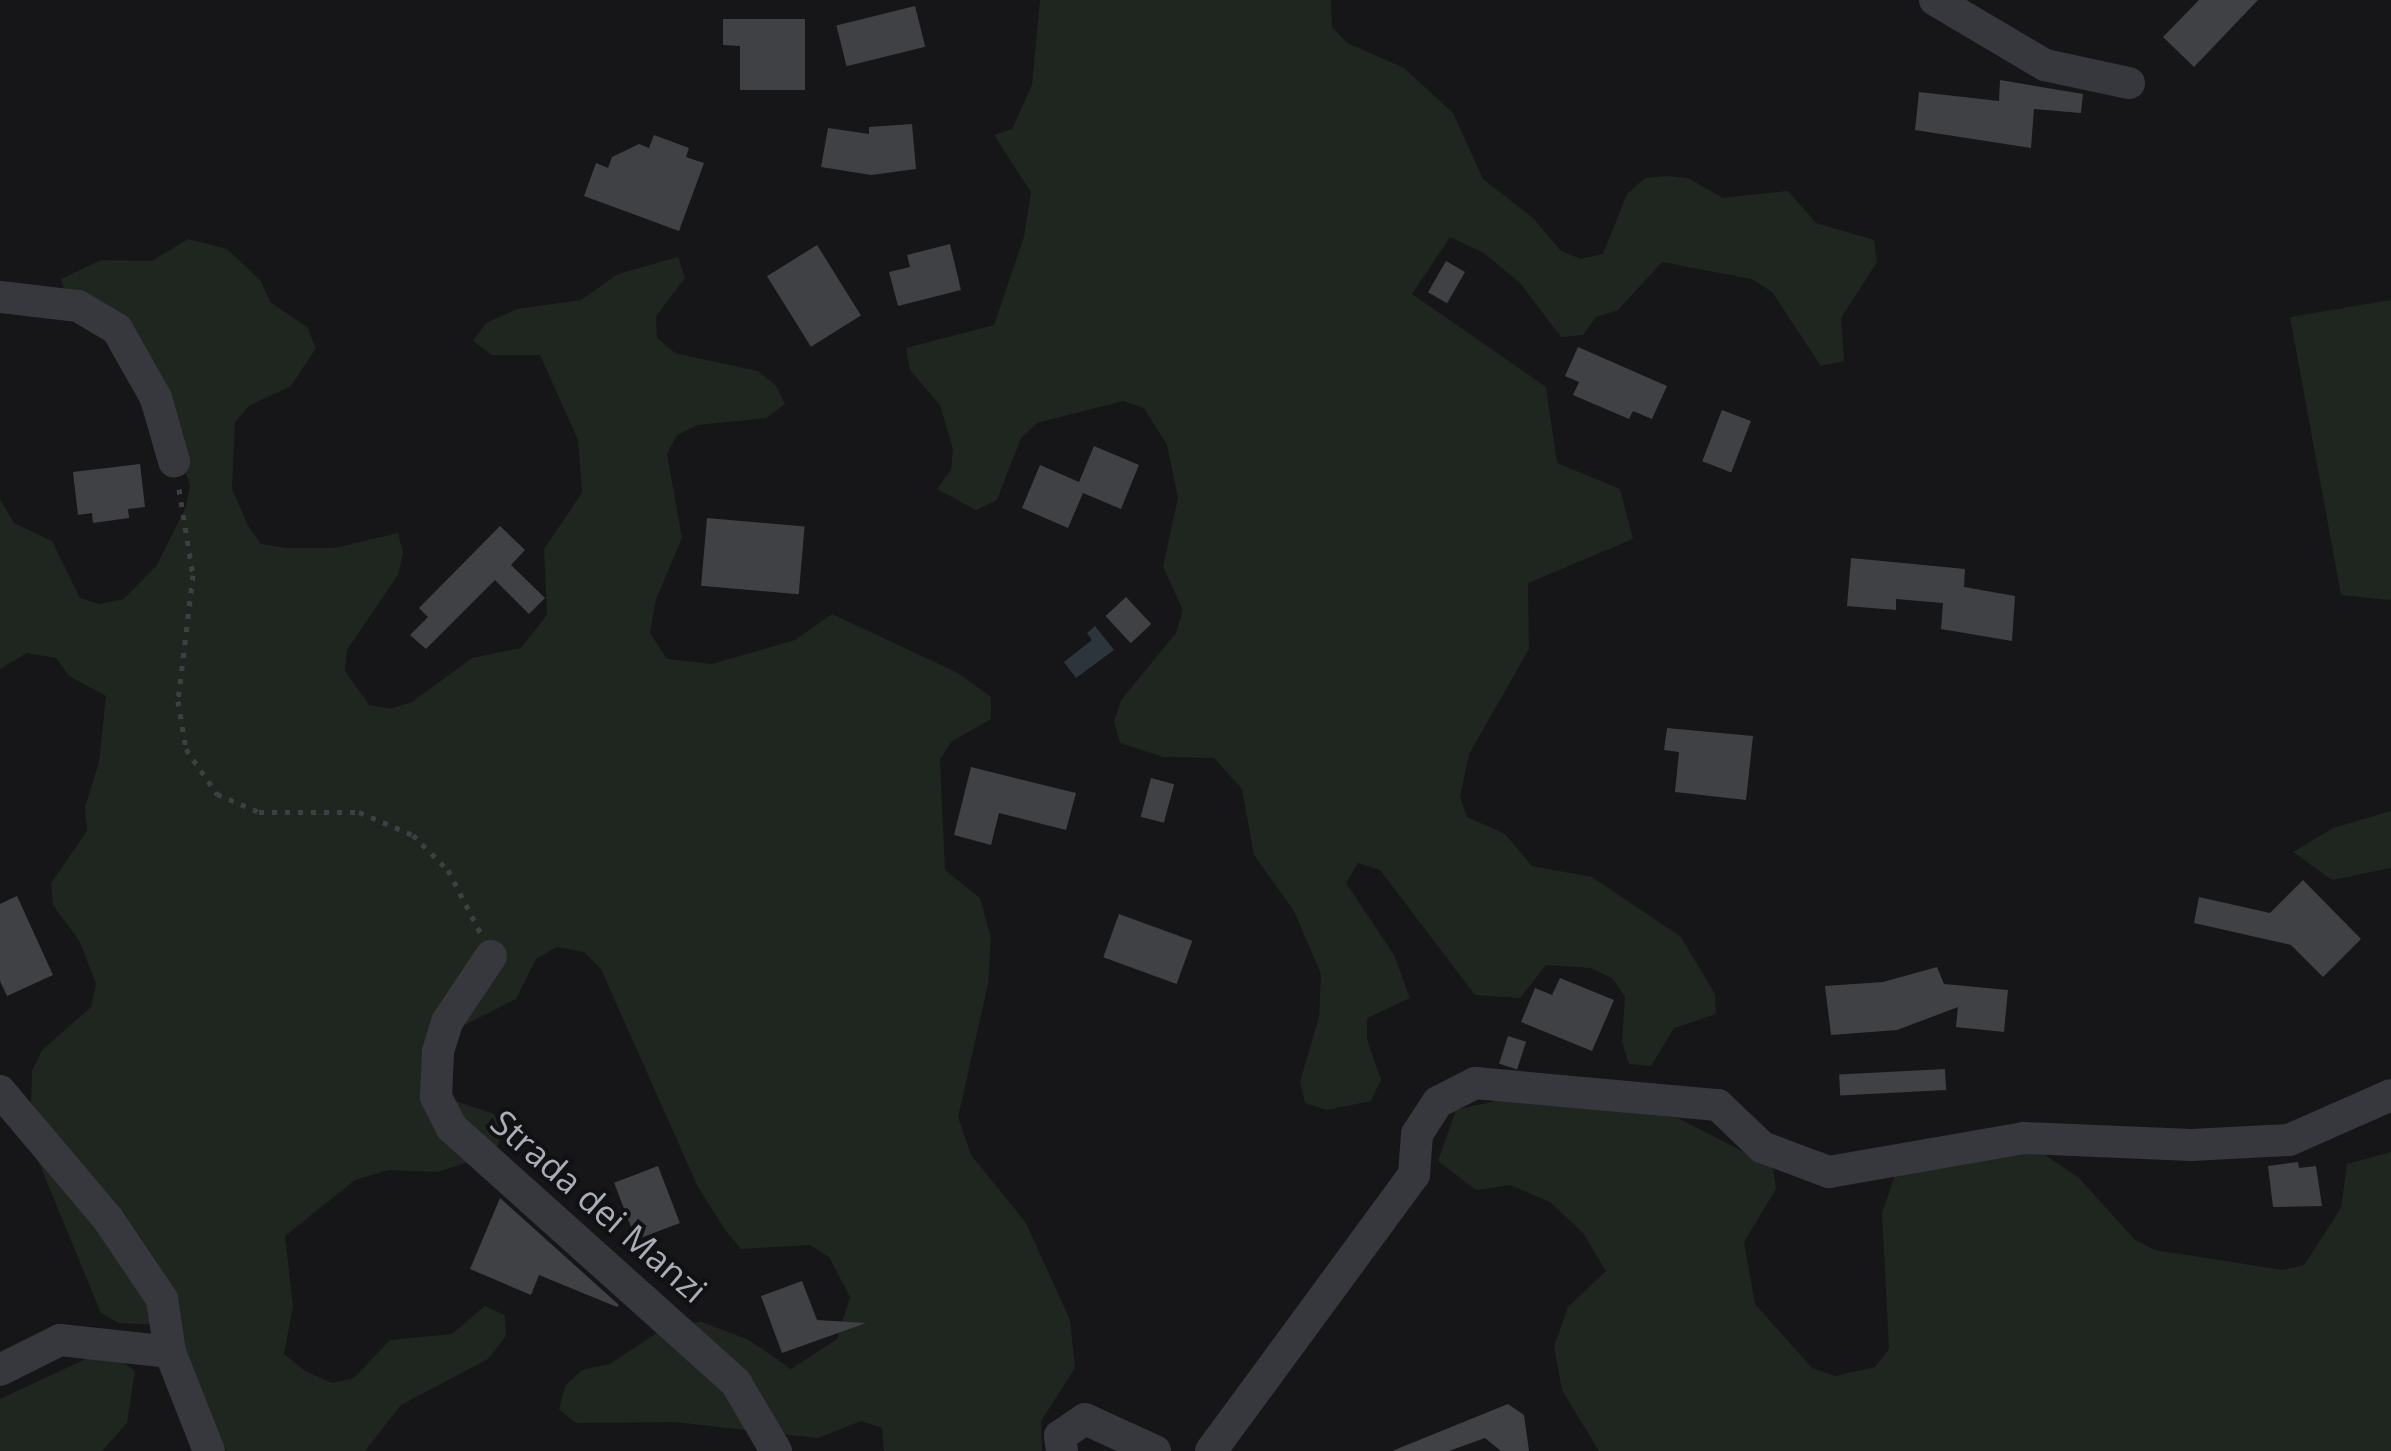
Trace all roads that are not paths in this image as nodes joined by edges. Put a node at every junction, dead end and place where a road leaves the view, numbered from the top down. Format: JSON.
{"nodes":[{"id":1,"x":1935,"y":0,"type":"edge"},
{"id":2,"x":2130,"y":82,"type":"dead end"},
{"id":3,"x":0,"y":297,"type":"edge"},
{"id":4,"x":174,"y":461,"type":"road end"},
{"id":5,"x":491,"y":956,"type":"road end"},
{"id":6,"x":0,"y":1091,"type":"edge"},
{"id":7,"x":2391,"y":1095,"type":"edge"},
{"id":8,"x":170,"y":1352,"type":"junction"},
{"id":9,"x":0,"y":1370,"type":"edge"},
{"id":10,"x":209,"y":1451,"type":"edge"},
{"id":11,"x":776,"y":1451,"type":"edge"},
{"id":12,"x":1062,"y":1451,"type":"edge"},
{"id":13,"x":1154,"y":1451,"type":"edge"},
{"id":14,"x":1211,"y":1451,"type":"edge"}],
"edges":[{"from":1,"to":2,"type":"street"},
{"from":3,"to":4,"type":"street"},
{"from":5,"to":11,"type":"street","name":"Strada dei Manzi"},
{"from":6,"to":8,"type":"street"},
{"from":7,"to":14,"type":"street"},
{"from":8,"to":9,"type":"street"},
{"from":8,"to":10,"type":"street"},
{"from":12,"to":13,"type":"street"}]}
